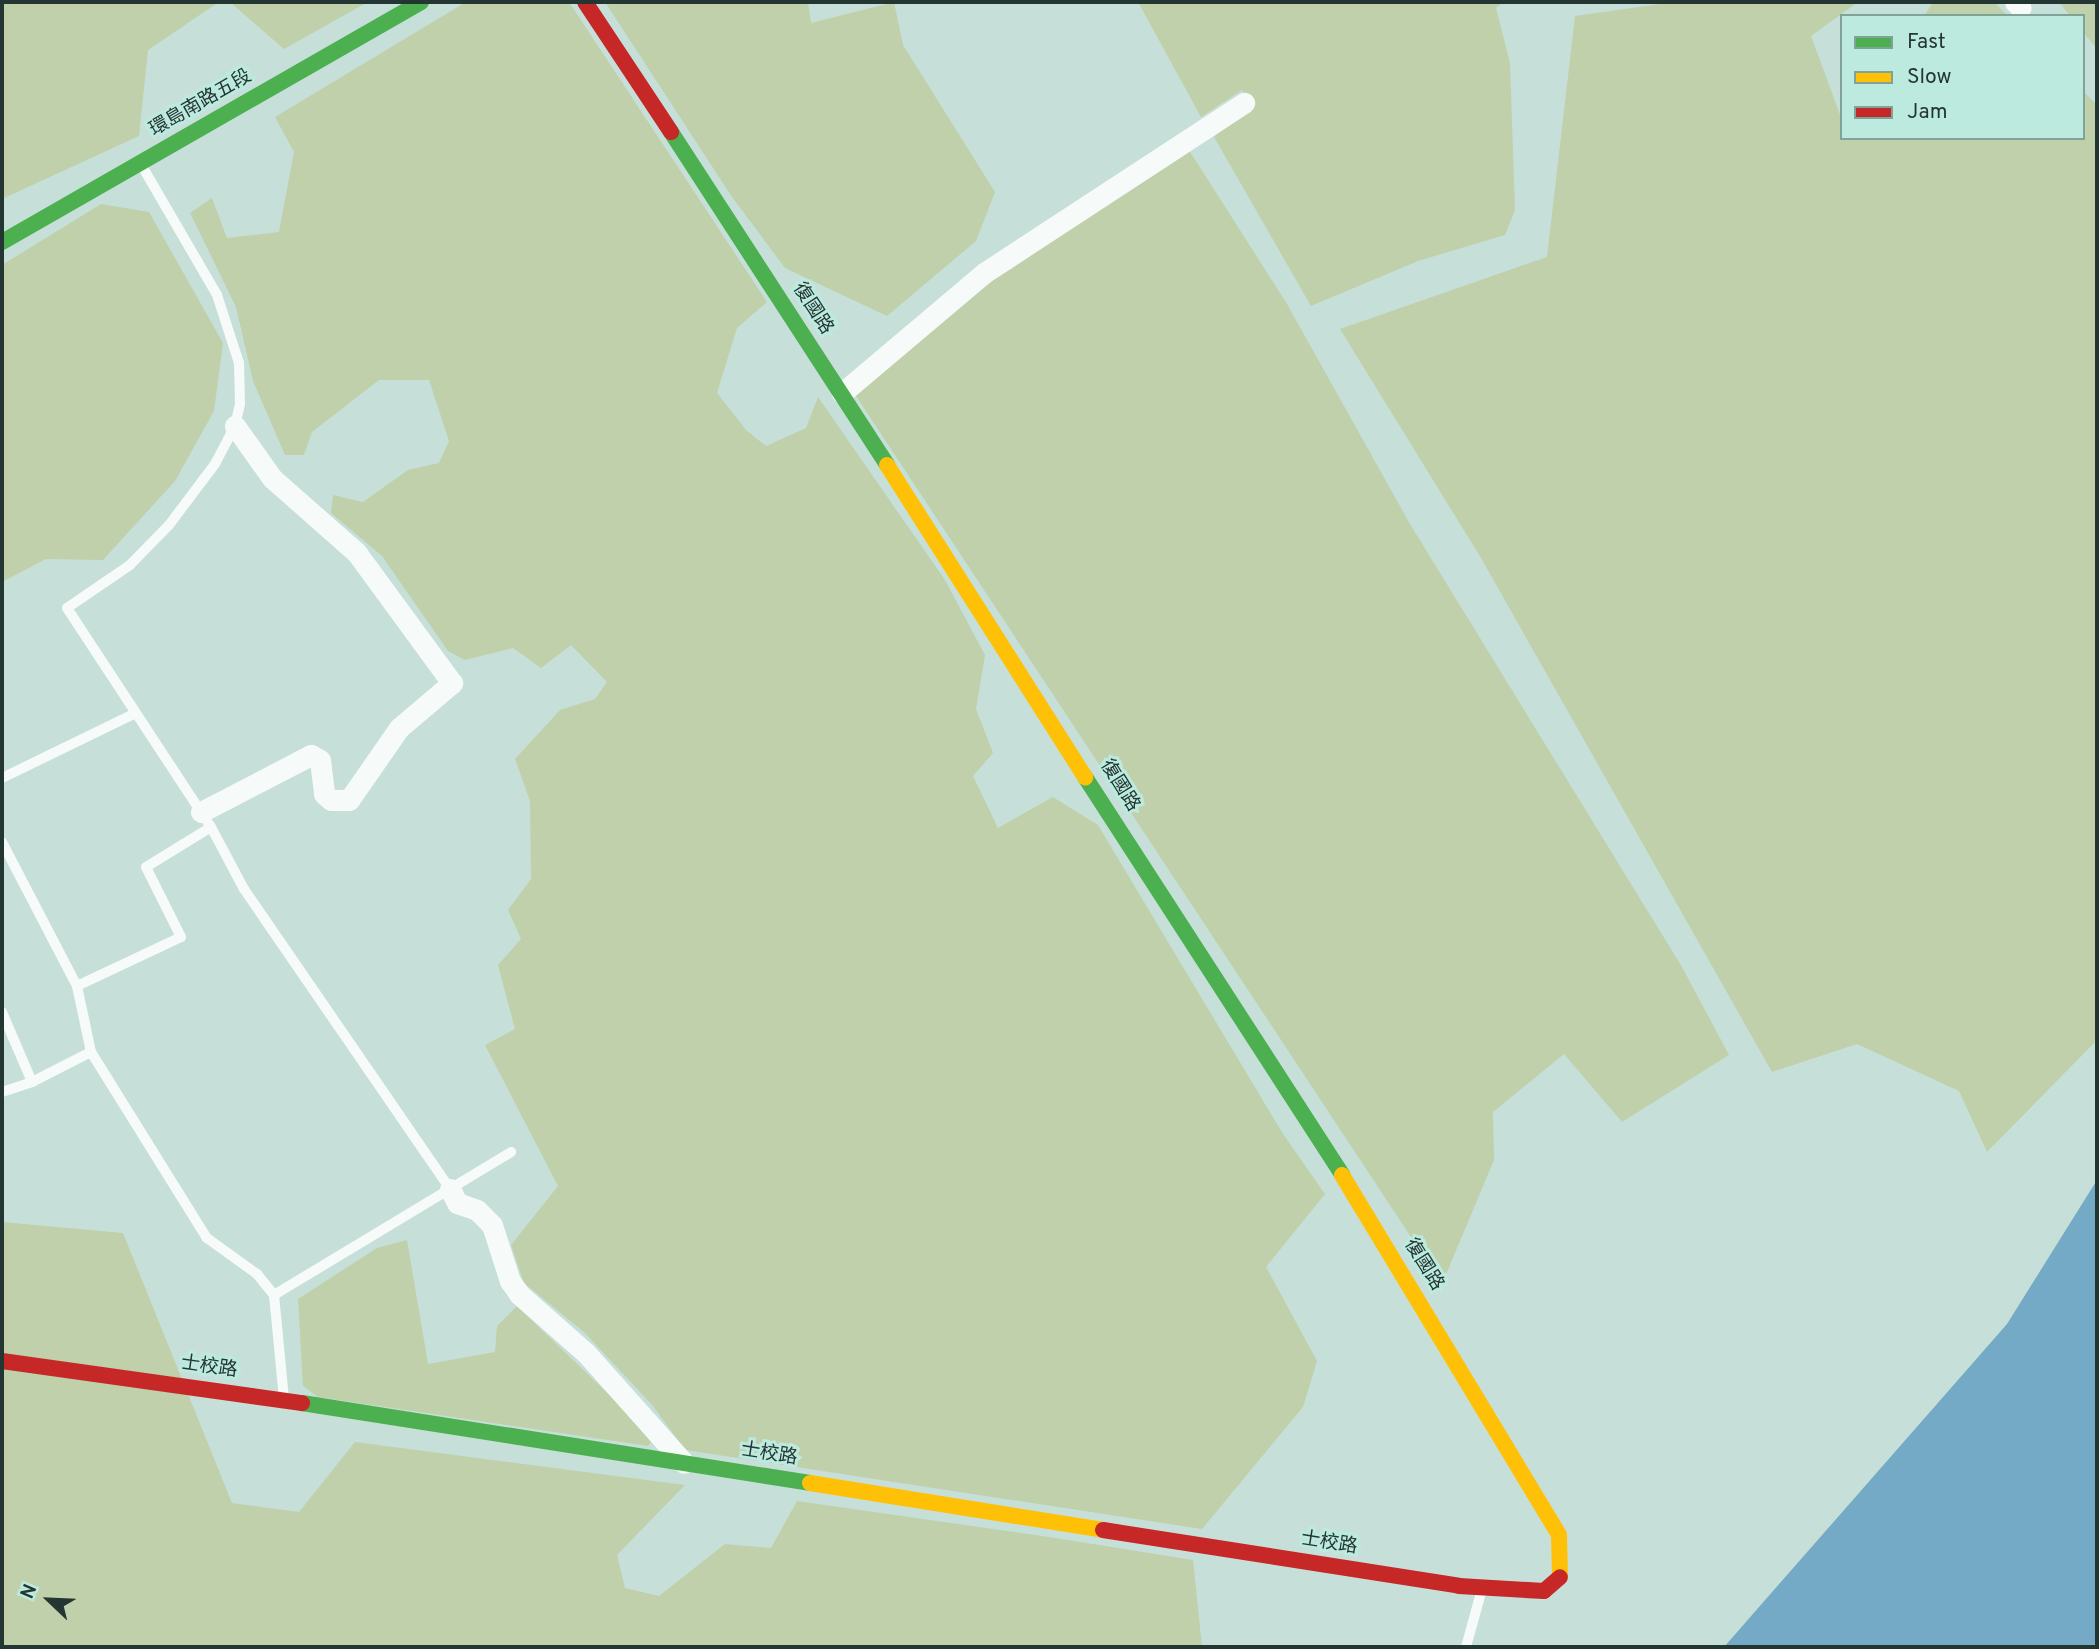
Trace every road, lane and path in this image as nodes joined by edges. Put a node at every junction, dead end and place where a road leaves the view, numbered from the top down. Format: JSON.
{"nodes":[{"id":1,"x":421,"y":2,"type":"edge"},
{"id":2,"x":585,"y":2,"type":"edge"},
{"id":3,"x":1244,"y":103,"type":"dead end"},
{"id":4,"x":141,"y":162,"type":"junction"},
{"id":5,"x":2,"y":242,"type":"edge"},
{"id":6,"x":842,"y":393,"type":"junction"},
{"id":7,"x":235,"y":426,"type":"junction"},
{"id":8,"x":134,"y":713,"type":"junction"},
{"id":9,"x":2,"y":778,"type":"edge"},
{"id":10,"x":206,"y":819,"type":"junction"},
{"id":11,"x":2,"y":842,"type":"edge"},
{"id":12,"x":77,"y":986,"type":"junction"},
{"id":13,"x":2,"y":1012,"type":"edge"},
{"id":14,"x":91,"y":1052,"type":"junction"},
{"id":15,"x":32,"y":1082,"type":"junction"},
{"id":16,"x":2,"y":1092,"type":"edge"},
{"id":17,"x":511,"y":1152,"type":"dead end"},
{"id":18,"x":450,"y":1189,"type":"junction"},
{"id":19,"x":274,"y":1294,"type":"junction"},
{"id":20,"x":2,"y":1361,"type":"edge"},
{"id":21,"x":284,"y":1400,"type":"junction"},
{"id":22,"x":684,"y":1463,"type":"junction"},
{"id":23,"x":1482,"y":1588,"type":"junction"},
{"id":24,"x":1530,"y":1592,"type":"joint"},
{"id":25,"x":1466,"y":1647,"type":"edge"}],
"edges":[{"from":1,"to":4,"type":"street","name":"環島南路五段"},
{"from":2,"to":6,"type":"street","name":"復國路"},
{"from":3,"to":6,"type":"street"},
{"from":4,"to":5,"type":"street","name":"環島南路五段"},
{"from":4,"to":7,"type":"lane"},
{"from":6,"to":24,"type":"street","name":"復國路"},
{"from":7,"to":8,"type":"lane"},
{"from":7,"to":10,"type":"street"},
{"from":8,"to":9,"type":"lane"},
{"from":8,"to":10,"type":"lane"},
{"from":10,"to":12,"type":"lane"},
{"from":10,"to":18,"type":"lane"},
{"from":11,"to":12,"type":"lane"},
{"from":12,"to":14,"type":"lane"},
{"from":13,"to":15,"type":"lane"},
{"from":14,"to":15,"type":"lane"},
{"from":14,"to":19,"type":"lane"},
{"from":15,"to":16,"type":"lane"},
{"from":17,"to":18,"type":"lane"},
{"from":18,"to":19,"type":"lane"},
{"from":18,"to":22,"type":"street"},
{"from":19,"to":21,"type":"lane"},
{"from":20,"to":21,"type":"street","name":"士校路"},
{"from":21,"to":22,"type":"street","name":"士校路"},
{"from":22,"to":23,"type":"street","name":"士校路"},
{"from":23,"to":24,"type":"street","name":"士校路"},
{"from":23,"to":25,"type":"lane"}]}
